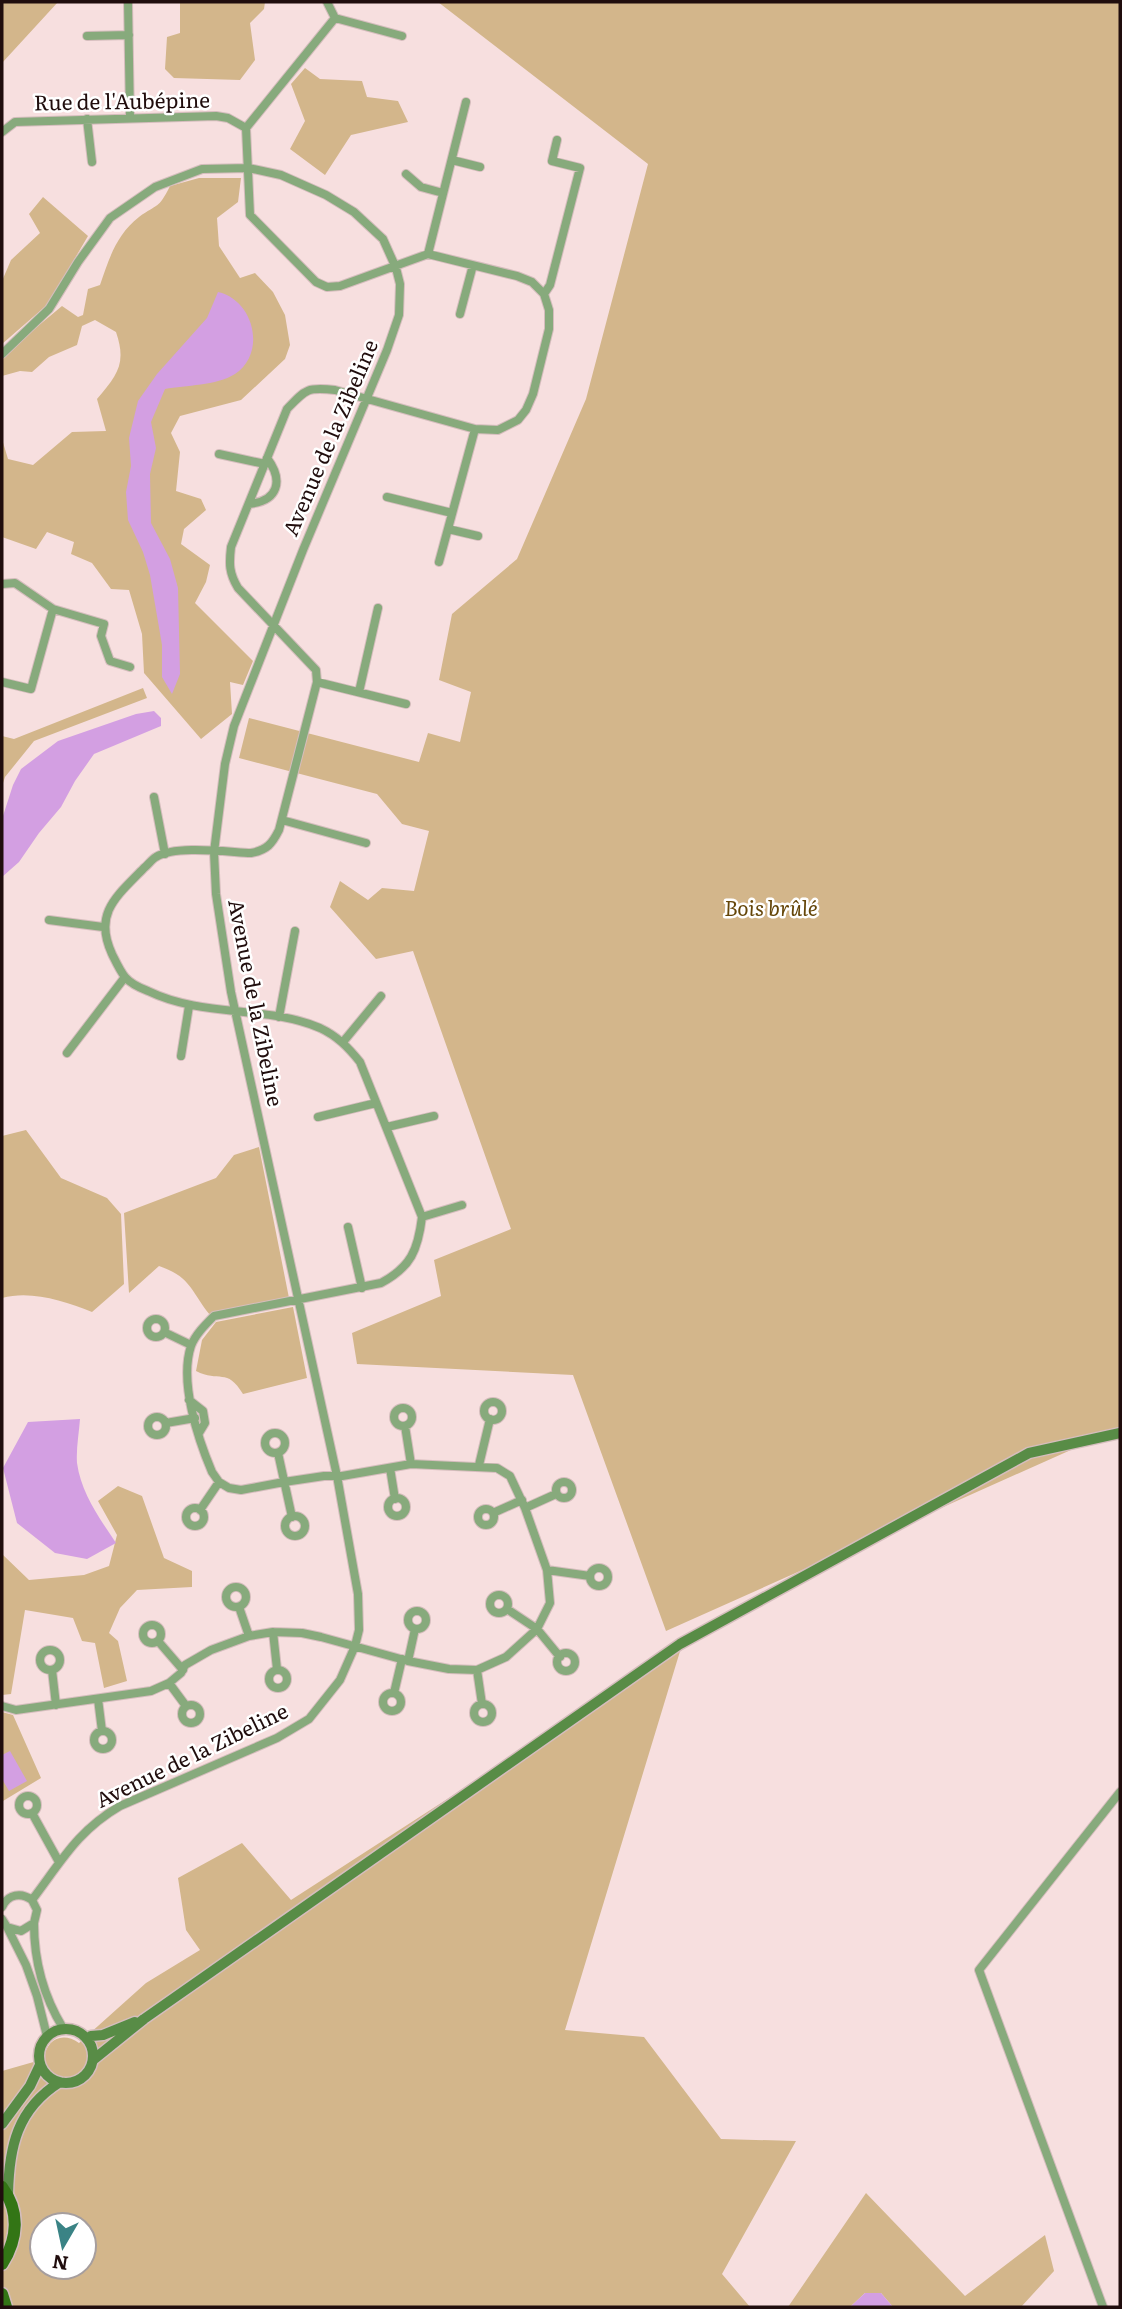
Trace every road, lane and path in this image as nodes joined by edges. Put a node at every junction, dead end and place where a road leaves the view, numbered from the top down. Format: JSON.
{"nodes":[{"id":1,"x":128,"y":2,"type":"edge"},
{"id":2,"x":327,"y":2,"type":"edge"},
{"id":3,"x":335,"y":18,"type":"junction"},
{"id":4,"x":129,"y":35,"type":"junction"},
{"id":5,"x":87,"y":36,"type":"dead end"},
{"id":6,"x":402,"y":36,"type":"dead end"},
{"id":7,"x":466,"y":102,"type":"dead end"},
{"id":8,"x":130,"y":118,"type":"junction"},
{"id":9,"x":87,"y":119,"type":"junction"},
{"id":10,"x":246,"y":128,"type":"junction"},
{"id":11,"x":2,"y":132,"type":"edge"},
{"id":12,"x":557,"y":140,"type":"dead end"},
{"id":13,"x":452,"y":160,"type":"junction"},
{"id":14,"x":92,"y":162,"type":"dead end"},
{"id":15,"x":481,"y":167,"type":"dead end"},
{"id":16,"x":249,"y":168,"type":"junction"},
{"id":17,"x":406,"y":174,"type":"dead end"},
{"id":18,"x":443,"y":193,"type":"junction"},
{"id":19,"x":429,"y":254,"type":"junction"},
{"id":20,"x":474,"y":265,"type":"junction"},
{"id":21,"x":396,"y":268,"type":"junction"},
{"id":22,"x":544,"y":294,"type":"junction"},
{"id":23,"x":460,"y":314,"type":"dead end"},
{"id":24,"x":2,"y":354,"type":"edge"},
{"id":25,"x":366,"y":398,"type":"junction"},
{"id":26,"x":475,"y":429,"type":"junction"},
{"id":27,"x":219,"y":454,"type":"dead end"},
{"id":28,"x":266,"y":461,"type":"junction"},
{"id":29,"x":387,"y":497,"type":"dead end"},
{"id":30,"x":248,"y":504,"type":"junction"},
{"id":31,"x":452,"y":513,"type":"junction"},
{"id":32,"x":448,"y":529,"type":"junction"},
{"id":33,"x":478,"y":536,"type":"dead end"},
{"id":34,"x":439,"y":562,"type":"dead end"},
{"id":35,"x":2,"y":584,"type":"edge"},
{"id":36,"x":378,"y":608,"type":"dead end"},
{"id":37,"x":53,"y":609,"type":"junction"},
{"id":38,"x":273,"y":626,"type":"junction"},
{"id":39,"x":130,"y":667,"type":"dead end"},
{"id":40,"x":2,"y":682,"type":"edge"},
{"id":41,"x":317,"y":682,"type":"junction"},
{"id":42,"x":359,"y":692,"type":"junction"},
{"id":43,"x":406,"y":704,"type":"dead end"},
{"id":44,"x":153,"y":797,"type":"dead end"},
{"id":45,"x":282,"y":820,"type":"junction"},
{"id":46,"x":366,"y":843,"type":"dead end"},
{"id":47,"x":214,"y":852,"type":"junction"},
{"id":48,"x":165,"y":854,"type":"junction"},
{"id":49,"x":49,"y":920,"type":"dead end"},
{"id":50,"x":103,"y":927,"type":"junction"},
{"id":51,"x":295,"y":931,"type":"dead end"},
{"id":52,"x":125,"y":977,"type":"junction"},
{"id":53,"x":381,"y":996,"type":"dead end"},
{"id":54,"x":189,"y":1006,"type":"junction"},
{"id":55,"x":236,"y":1013,"type":"junction"},
{"id":56,"x":279,"y":1017,"type":"junction"},
{"id":57,"x":344,"y":1042,"type":"junction"},
{"id":58,"x":67,"y":1053,"type":"dead end"},
{"id":59,"x":181,"y":1056,"type":"dead end"},
{"id":60,"x":376,"y":1103,"type":"junction"},
{"id":61,"x":434,"y":1116,"type":"dead end"},
{"id":62,"x":318,"y":1117,"type":"dead end"},
{"id":63,"x":387,"y":1127,"type":"junction"},
{"id":64,"x":462,"y":1205,"type":"dead end"},
{"id":65,"x":422,"y":1217,"type":"junction"},
{"id":66,"x":348,"y":1227,"type":"dead end"},
{"id":67,"x":362,"y":1288,"type":"junction"},
{"id":68,"x":299,"y":1300,"type":"junction"},
{"id":69,"x":164,"y":1332,"type":"dead end"},
{"id":70,"x":191,"y":1345,"type":"junction"},
{"id":71,"x":189,"y":1401,"type":"junction"},
{"id":72,"x":195,"y":1418,"type":"junction"},
{"id":73,"x":490,"y":1419,"type":"dead end"},
{"id":74,"x":166,"y":1423,"type":"dead end"},
{"id":75,"x":405,"y":1426,"type":"dead end"},
{"id":76,"x":199,"y":1433,"type":"junction"},
{"id":77,"x":1120,"y":1433,"type":"edge"},
{"id":78,"x":278,"y":1453,"type":"dead end"},
{"id":79,"x":411,"y":1464,"type":"junction"},
{"id":80,"x":479,"y":1465,"type":"junction"},
{"id":81,"x":390,"y":1468,"type":"junction"},
{"id":82,"x":337,"y":1476,"type":"junction"},
{"id":83,"x":219,"y":1482,"type":"junction"},
{"id":84,"x":284,"y":1482,"type":"junction"},
{"id":85,"x":556,"y":1494,"type":"dead end"},
{"id":86,"x":395,"y":1499,"type":"dead end"},
{"id":87,"x":523,"y":1504,"type":"junction"},
{"id":88,"x":200,"y":1510,"type":"dead end"},
{"id":89,"x":493,"y":1513,"type":"dead end"},
{"id":90,"x":292,"y":1517,"type":"dead end"},
{"id":91,"x":547,"y":1570,"type":"junction"},
{"id":92,"x":590,"y":1576,"type":"dead end"},
{"id":93,"x":239,"y":1607,"type":"dead end"},
{"id":94,"x":507,"y":1609,"type":"dead end"},
{"id":95,"x":415,"y":1629,"type":"dead end"},
{"id":96,"x":537,"y":1629,"type":"junction"},
{"id":97,"x":273,"y":1632,"type":"junction"},
{"id":98,"x":249,"y":1636,"type":"junction"},
{"id":99,"x":158,"y":1641,"type":"dead end"},
{"id":100,"x":355,"y":1646,"type":"junction"},
{"id":101,"x":560,"y":1657,"type":"dead end"},
{"id":102,"x":405,"y":1660,"type":"junction"},
{"id":103,"x":52,"y":1670,"type":"dead end"},
{"id":104,"x":183,"y":1670,"type":"junction"},
{"id":105,"x":277,"y":1670,"type":"dead end"},
{"id":106,"x":477,"y":1670,"type":"junction"},
{"id":107,"x":169,"y":1683,"type":"junction"},
{"id":108,"x":394,"y":1693,"type":"dead end"},
{"id":109,"x":98,"y":1699,"type":"junction"},
{"id":110,"x":482,"y":1703,"type":"dead end"},
{"id":111,"x":55,"y":1704,"type":"junction"},
{"id":112,"x":2,"y":1706,"type":"edge"},
{"id":113,"x":186,"y":1706,"type":"dead end"},
{"id":114,"x":102,"y":1731,"type":"dead end"},
{"id":115,"x":1120,"y":1792,"type":"edge"},
{"id":116,"x":32,"y":1813,"type":"dead end"},
{"id":117,"x":59,"y":1862,"type":"junction"},
{"id":118,"x":32,"y":1900,"type":"junction"},
{"id":119,"x":2,"y":1907,"type":"edge"},
{"id":120,"x":4,"y":1923,"type":"edge"},
{"id":121,"x":34,"y":1923,"type":"junction"},
{"id":122,"x":144,"y":2018,"type":"junction"},
{"id":123,"x":63,"y":2028,"type":"junction"},
{"id":124,"x":47,"y":2036,"type":"junction"},
{"id":125,"x":88,"y":2040,"type":"junction"},
{"id":126,"x":93,"y":2060,"type":"junction"},
{"id":127,"x":40,"y":2065,"type":"junction"},
{"id":128,"x":60,"y":2082,"type":"junction"},
{"id":129,"x":3,"y":2121,"type":"edge"},
{"id":130,"x":5,"y":2191,"type":"edge"},
{"id":131,"x":2,"y":2268,"type":"edge"},
{"id":132,"x":2,"y":2294,"type":"edge"},
{"id":133,"x":6,"y":2307,"type":"edge"},
{"id":134,"x":1103,"y":2307,"type":"edge"}],
"edges":[{"from":1,"to":4,"type":"street"},
{"from":2,"to":3,"type":"street"},
{"from":3,"to":6,"type":"street"},
{"from":3,"to":10,"type":"street"},
{"from":4,"to":5,"type":"street"},
{"from":4,"to":8,"type":"street"},
{"from":7,"to":13,"type":"street"},
{"from":8,"to":9,"type":"street","name":"Rue de l'Aubépine"},
{"from":8,"to":10,"type":"street","name":"Rue de l'Aubépine"},
{"from":9,"to":11,"type":"street","name":"Rue de l'Aubépine"},
{"from":9,"to":14,"type":"street"},
{"from":10,"to":16,"type":"street"},
{"from":12,"to":22,"type":"street"},
{"from":13,"to":15,"type":"street"},
{"from":13,"to":18,"type":"street"},
{"from":16,"to":21,"type":"street","name":"Avenue de la Zibeline"},
{"from":16,"to":21,"type":"street"},
{"from":16,"to":24,"type":"street","name":"Avenue de la Zibeline"},
{"from":17,"to":18,"type":"street"},
{"from":18,"to":19,"type":"street"},
{"from":19,"to":20,"type":"street"},
{"from":19,"to":21,"type":"street"},
{"from":20,"to":22,"type":"street"},
{"from":20,"to":23,"type":"street"},
{"from":21,"to":25,"type":"street","name":"Avenue de la Zibeline"},
{"from":22,"to":26,"type":"street"},
{"from":25,"to":26,"type":"street"},
{"from":25,"to":28,"type":"street"},
{"from":25,"to":38,"type":"street","name":"Avenue de la Zibeline"},
{"from":26,"to":31,"type":"street"},
{"from":27,"to":28,"type":"street"},
{"from":28,"to":30,"type":"street"},
{"from":28,"to":30,"type":"street"},
{"from":29,"to":31,"type":"street"},
{"from":30,"to":38,"type":"street"},
{"from":31,"to":32,"type":"street"},
{"from":32,"to":33,"type":"street"},
{"from":32,"to":34,"type":"street"},
{"from":35,"to":37,"type":"street"},
{"from":36,"to":42,"type":"street"},
{"from":37,"to":39,"type":"street"},
{"from":37,"to":40,"type":"street"},
{"from":38,"to":41,"type":"street"},
{"from":38,"to":47,"type":"street","name":"Avenue de la Zibeline"},
{"from":41,"to":42,"type":"street"},
{"from":41,"to":45,"type":"street"},
{"from":42,"to":43,"type":"street"},
{"from":44,"to":48,"type":"street"},
{"from":45,"to":46,"type":"street"},
{"from":45,"to":47,"type":"street"},
{"from":47,"to":48,"type":"street"},
{"from":47,"to":55,"type":"street","name":"Avenue de la Zibeline"},
{"from":48,"to":50,"type":"street"},
{"from":49,"to":50,"type":"street"},
{"from":50,"to":52,"type":"street"},
{"from":51,"to":56,"type":"street"},
{"from":52,"to":54,"type":"street"},
{"from":52,"to":58,"type":"street"},
{"from":53,"to":57,"type":"street"},
{"from":54,"to":55,"type":"street"},
{"from":54,"to":59,"type":"street"},
{"from":55,"to":56,"type":"street"},
{"from":55,"to":68,"type":"street","name":"Avenue de la Zibeline"},
{"from":56,"to":57,"type":"street"},
{"from":57,"to":60,"type":"street"},
{"from":60,"to":62,"type":"street"},
{"from":60,"to":63,"type":"street"},
{"from":61,"to":63,"type":"street"},
{"from":63,"to":65,"type":"street"},
{"from":64,"to":65,"type":"street"},
{"from":65,"to":67,"type":"street"},
{"from":66,"to":67,"type":"street"},
{"from":67,"to":68,"type":"street"},
{"from":68,"to":70,"type":"street"},
{"from":68,"to":82,"type":"street","name":"Avenue de la Zibeline"},
{"from":69,"to":70,"type":"street"},
{"from":70,"to":71,"type":"street"},
{"from":71,"to":72,"type":"street"},
{"from":71,"to":76,"type":"street"},
{"from":72,"to":74,"type":"street"},
{"from":72,"to":76,"type":"street"},
{"from":73,"to":80,"type":"street"},
{"from":75,"to":79,"type":"street"},
{"from":76,"to":83,"type":"street"},
{"from":77,"to":122,"type":"main road"},
{"from":78,"to":84,"type":"street"},
{"from":79,"to":80,"type":"street"},
{"from":79,"to":81,"type":"street"},
{"from":80,"to":87,"type":"street"},
{"from":81,"to":82,"type":"street"},
{"from":81,"to":86,"type":"street"},
{"from":82,"to":84,"type":"street"},
{"from":82,"to":100,"type":"street","name":"Avenue de la Zibeline"},
{"from":83,"to":84,"type":"street"},
{"from":83,"to":88,"type":"street"},
{"from":84,"to":90,"type":"street"},
{"from":85,"to":87,"type":"street"},
{"from":87,"to":89,"type":"street"},
{"from":87,"to":91,"type":"street"},
{"from":91,"to":92,"type":"street"},
{"from":91,"to":96,"type":"street"},
{"from":93,"to":98,"type":"street"},
{"from":94,"to":96,"type":"street"},
{"from":95,"to":102,"type":"street"},
{"from":96,"to":101,"type":"street"},
{"from":96,"to":106,"type":"street"},
{"from":97,"to":98,"type":"street"},
{"from":97,"to":100,"type":"street"},
{"from":97,"to":105,"type":"street"},
{"from":98,"to":104,"type":"street"},
{"from":99,"to":104,"type":"street"},
{"from":100,"to":102,"type":"street"},
{"from":100,"to":117,"type":"street","name":"Avenue de la Zibeline"},
{"from":102,"to":106,"type":"street"},
{"from":102,"to":108,"type":"street"},
{"from":103,"to":111,"type":"street"},
{"from":104,"to":107,"type":"street"},
{"from":106,"to":110,"type":"street"},
{"from":107,"to":109,"type":"street"},
{"from":107,"to":113,"type":"street"},
{"from":109,"to":111,"type":"street"},
{"from":109,"to":114,"type":"street"},
{"from":111,"to":112,"type":"street"},
{"from":115,"to":134,"type":"street"},
{"from":116,"to":117,"type":"street"},
{"from":117,"to":118,"type":"street","name":"Avenue de la Zibeline"},
{"from":118,"to":119,"type":"street"},
{"from":118,"to":121,"type":"street"},
{"from":120,"to":121,"type":"street"},
{"from":120,"to":124,"type":"street"},
{"from":121,"to":123,"type":"street"},
{"from":122,"to":125,"type":"main road"},
{"from":122,"to":126,"type":"main road"},
{"from":123,"to":124,"type":"main road"},
{"from":123,"to":125,"type":"main road"},
{"from":124,"to":127,"type":"main road"},
{"from":125,"to":126,"type":"main road"},
{"from":126,"to":128,"type":"main road"},
{"from":127,"to":128,"type":"main road"},
{"from":127,"to":129,"type":"main road"},
{"from":128,"to":130,"type":"main road"},
{"from":130,"to":131,"type":"main road"},
{"from":132,"to":133,"type":"main road"}]}
